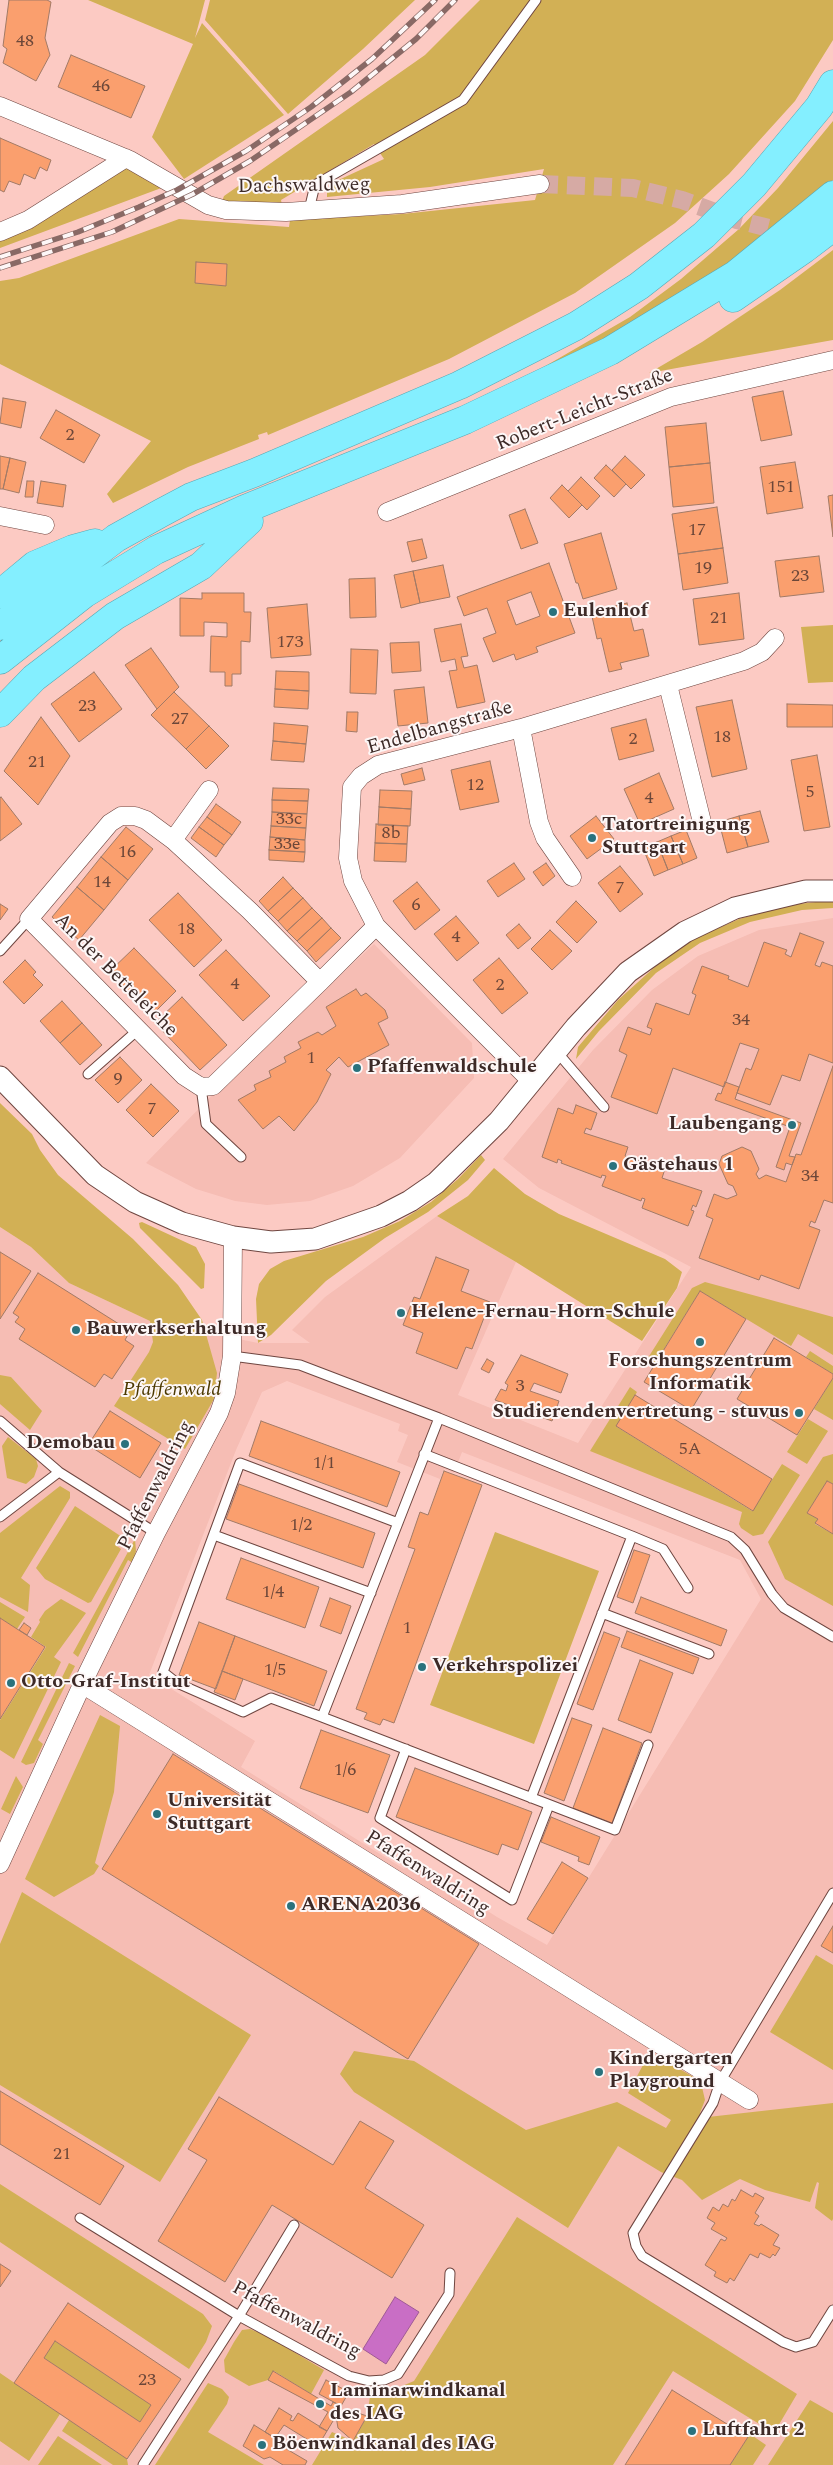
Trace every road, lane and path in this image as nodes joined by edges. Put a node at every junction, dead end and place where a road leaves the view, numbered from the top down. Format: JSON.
{"nodes":[{"id":1,"x":536,"y":0,"type":"edge"},
{"id":2,"x":833,"y":84,"type":"edge"},
{"id":3,"x":0,"y":106,"type":"edge"},
{"id":4,"x":126,"y":158,"type":"junction"},
{"id":5,"x":540,"y":184,"type":"tunnel mouth"},
{"id":6,"x":833,"y":195,"type":"edge"},
{"id":7,"x":309,"y":210,"type":"junction"},
{"id":8,"x":833,"y":226,"type":"edge"},
{"id":9,"x":0,"y":232,"type":"edge"},
{"id":10,"x":833,"y":360,"type":"edge"},
{"id":11,"x":387,"y":512,"type":"dead end"},
{"id":12,"x":0,"y":516,"type":"edge"},
{"id":13,"x":249,"y":521,"type":"junction"},
{"id":14,"x":46,"y":525,"type":"dead end"},
{"id":15,"x":116,"y":538,"type":"junction"},
{"id":16,"x":0,"y":594,"type":"edge"},
{"id":17,"x":0,"y":626,"type":"edge"},
{"id":18,"x":775,"y":638,"type":"dead end"},
{"id":19,"x":0,"y":660,"type":"edge"},
{"id":20,"x":0,"y":678,"type":"edge"},
{"id":21,"x":668,"y":685,"type":"junction"},
{"id":22,"x":0,"y":713,"type":"edge"},
{"id":23,"x":521,"y":728,"type":"junction"},
{"id":24,"x":209,"y":790,"type":"dead end"},
{"id":25,"x":702,"y":822,"type":"dead end"},
{"id":26,"x":173,"y":840,"type":"junction"},
{"id":27,"x":572,"y":877,"type":"dead end"},
{"id":28,"x":833,"y":890,"type":"edge"},
{"id":29,"x":29,"y":919,"type":"junction"},
{"id":30,"x":376,"y":926,"type":"junction"},
{"id":31,"x":0,"y":951,"type":"edge"},
{"id":32,"x":320,"y":982,"type":"junction"},
{"id":33,"x":138,"y":1030,"type":"junction"},
{"id":34,"x":556,"y":1052,"type":"junction"},
{"id":35,"x":88,"y":1074,"type":"dead end"},
{"id":36,"x":0,"y":1077,"type":"edge"},
{"id":37,"x":532,"y":1082,"type":"junction"},
{"id":38,"x":201,"y":1087,"type":"junction"},
{"id":39,"x":604,"y":1107,"type":"dead end"},
{"id":40,"x":241,"y":1157,"type":"dead end"},
{"id":41,"x":233,"y":1237,"type":"junction"},
{"id":42,"x":232,"y":1356,"type":"junction"},
{"id":43,"x":439,"y":1418,"type":"junction"},
{"id":44,"x":0,"y":1422,"type":"edge"},
{"id":45,"x":424,"y":1454,"type":"junction"},
{"id":46,"x":59,"y":1472,"type":"junction"},
{"id":47,"x":0,"y":1516,"type":"edge"},
{"id":48,"x":398,"y":1523,"type":"junction"},
{"id":49,"x":156,"y":1533,"type":"junction"},
{"id":50,"x":214,"y":1535,"type":"junction"},
{"id":51,"x":632,"y":1536,"type":"junction"},
{"id":52,"x":688,"y":1588,"type":"dead end"},
{"id":53,"x":370,"y":1593,"type":"junction"},
{"id":54,"x":602,"y":1613,"type":"junction"},
{"id":55,"x":833,"y":1637,"type":"edge"},
{"id":56,"x":709,"y":1654,"type":"dead end"},
{"id":57,"x":82,"y":1684,"type":"junction"},
{"id":58,"x":322,"y":1716,"type":"junction"},
{"id":59,"x":648,"y":1744,"type":"dead end"},
{"id":60,"x":406,"y":1749,"type":"junction"},
{"id":61,"x":531,"y":1798,"type":"junction"},
{"id":62,"x":549,"y":1805,"type":"junction"},
{"id":63,"x":0,"y":1864,"type":"edge"},
{"id":64,"x":833,"y":1893,"type":"edge"},
{"id":65,"x":720,"y":2082,"type":"junction"},
{"id":66,"x":749,"y":2100,"type":"dead end"},
{"id":67,"x":80,"y":2218,"type":"dead end"},
{"id":68,"x":294,"y":2225,"type":"dead end"},
{"id":69,"x":450,"y":2273,"type":"dead end"},
{"id":70,"x":833,"y":2310,"type":"edge"},
{"id":71,"x":239,"y":2316,"type":"junction"},
{"id":72,"x":143,"y":2465,"type":"edge"}],
"edges":[{"from":1,"to":7,"type":"lane"},
{"from":2,"to":15,"type":"highway"},
{"from":3,"to":4,"type":"street","name":"Dachswaldweg"},
{"from":4,"to":7,"type":"street","name":"Dachswaldweg"},
{"from":4,"to":9,"type":"street"},
{"from":5,"to":7,"type":"street","name":"Dachswaldweg"},
{"from":6,"to":19,"type":"highway"},
{"from":8,"to":13,"type":"highway"},
{"from":10,"to":11,"type":"street","name":"Robert-Leicht-Straße"},
{"from":12,"to":14,"type":"street"},
{"from":13,"to":20,"type":"highway"},
{"from":13,"to":22,"type":"highway"},
{"from":15,"to":16,"type":"highway"},
{"from":15,"to":17,"type":"highway"},
{"from":18,"to":21,"type":"street","name":"Endelbangstraße"},
{"from":21,"to":23,"type":"street","name":"Endelbangstraße"},
{"from":21,"to":25,"type":"street"},
{"from":23,"to":27,"type":"street"},
{"from":23,"to":30,"type":"street","name":"Endelbangstraße"},
{"from":24,"to":26,"type":"street"},
{"from":26,"to":29,"type":"street","name":"An der Betteleiche"},
{"from":26,"to":32,"type":"street","name":"An der Betteleiche"},
{"from":28,"to":34,"type":"street"},
{"from":29,"to":31,"type":"lane"},
{"from":29,"to":33,"type":"street","name":"An der Betteleiche"},
{"from":30,"to":32,"type":"street"},
{"from":30,"to":37,"type":"street","name":"Endelbangstraße"},
{"from":32,"to":38,"type":"street"},
{"from":33,"to":35,"type":"lane"},
{"from":33,"to":38,"type":"street","name":"An der Betteleiche"},
{"from":34,"to":37,"type":"street"},
{"from":34,"to":39,"type":"lane"},
{"from":36,"to":41,"type":"street"},
{"from":37,"to":41,"type":"street"},
{"from":38,"to":40,"type":"lane"},
{"from":41,"to":42,"type":"street","name":"Pfaffenwaldring"},
{"from":42,"to":43,"type":"lane"},
{"from":42,"to":49,"type":"street","name":"Pfaffenwaldring"},
{"from":43,"to":45,"type":"lane"},
{"from":43,"to":55,"type":"lane"},
{"from":44,"to":46,"type":"lane"},
{"from":45,"to":48,"type":"lane"},
{"from":45,"to":51,"type":"lane"},
{"from":46,"to":47,"type":"lane"},
{"from":46,"to":49,"type":"lane"},
{"from":48,"to":50,"type":"lane"},
{"from":48,"to":53,"type":"lane"},
{"from":49,"to":57,"type":"street","name":"Pfaffenwaldring"},
{"from":50,"to":53,"type":"lane"},
{"from":50,"to":58,"type":"lane"},
{"from":51,"to":52,"type":"lane"},
{"from":51,"to":54,"type":"lane"},
{"from":53,"to":58,"type":"lane"},
{"from":54,"to":56,"type":"lane"},
{"from":54,"to":61,"type":"lane"},
{"from":57,"to":63,"type":"street","name":"Pfaffenwaldring"},
{"from":57,"to":65,"type":"street","name":"Pfaffenwaldring"},
{"from":58,"to":60,"type":"lane"},
{"from":59,"to":62,"type":"lane"},
{"from":60,"to":61,"type":"lane"},
{"from":60,"to":62,"type":"lane"},
{"from":61,"to":62,"type":"lane"},
{"from":64,"to":65,"type":"lane"},
{"from":65,"to":66,"type":"street","name":"Pfaffenwaldring"},
{"from":65,"to":70,"type":"lane"},
{"from":67,"to":71,"type":"lane","name":"Pfaffenwaldring"},
{"from":68,"to":71,"type":"lane"},
{"from":69,"to":71,"type":"lane","name":"Pfaffenwaldring"},
{"from":71,"to":72,"type":"lane"}]}
